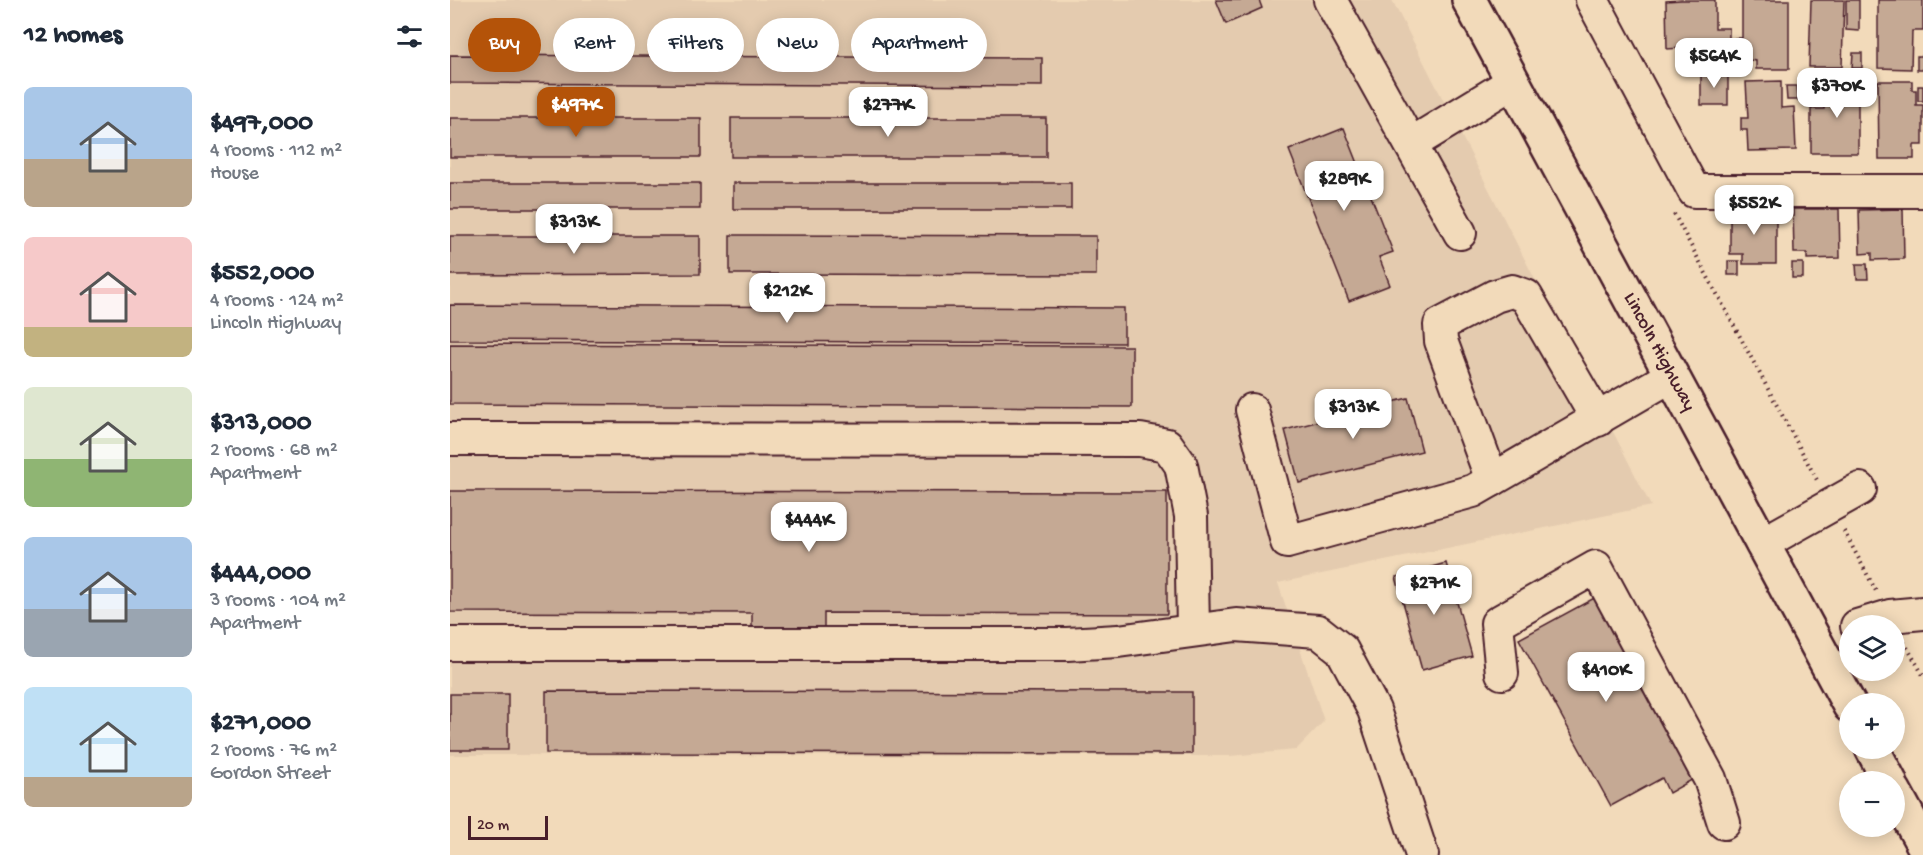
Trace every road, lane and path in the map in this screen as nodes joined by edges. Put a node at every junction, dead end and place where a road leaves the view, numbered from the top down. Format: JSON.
{"nodes":[{"id":1,"x":1330,"y":0,"type":"edge"},
{"id":2,"x":1469,"y":0,"type":"edge"},
{"id":3,"x":1592,"y":0,"type":"edge"},
{"id":4,"x":1513,"y":82,"type":"junction"},
{"id":5,"x":1411,"y":144,"type":"junction"},
{"id":6,"x":1923,"y":191,"type":"edge"},
{"id":7,"x":1672,"y":210,"type":"dead end"},
{"id":8,"x":1460,"y":233,"type":"dead end"},
{"id":9,"x":1671,"y":375,"type":"junction"},
{"id":10,"x":1252,"y":410,"type":"dead end"},
{"id":11,"x":1598,"y":420,"type":"junction"},
{"id":12,"x":450,"y":439,"type":"edge"},
{"id":13,"x":1492,"y":480,"type":"junction"},
{"id":14,"x":1860,"y":489,"type":"dead end"},
{"id":15,"x":1831,"y":506,"type":"junction"},
{"id":16,"x":1762,"y":544,"type":"junction"},
{"id":17,"x":1923,"y":614,"type":"edge"},
{"id":18,"x":1889,"y":615,"type":"edge"},
{"id":19,"x":1905,"y":615,"type":"edge"},
{"id":20,"x":1192,"y":630,"type":"junction"},
{"id":21,"x":1839,"y":635,"type":"edge"},
{"id":22,"x":1905,"y":643,"type":"edge"},
{"id":23,"x":450,"y":644,"type":"edge"},
{"id":24,"x":1817,"y":646,"type":"junction"},
{"id":25,"x":1502,"y":673,"type":"dead end"},
{"id":26,"x":1923,"y":675,"type":"edge"},
{"id":27,"x":1843,"y":693,"type":"edge"},
{"id":28,"x":1905,"y":811,"type":"edge"},
{"id":29,"x":1724,"y":823,"type":"dead end"},
{"id":30,"x":1923,"y":844,"type":"edge"},
{"id":31,"x":1422,"y":855,"type":"edge"}],
"edges":[{"from":1,"to":5,"type":"street"},
{"from":2,"to":4,"type":"highway","name":"Lincoln Highway"},
{"from":3,"to":6,"type":"street"},
{"from":4,"to":5,"type":"street"},
{"from":4,"to":9,"type":"highway","name":"Lincoln Highway"},
{"from":5,"to":8,"type":"street"},
{"from":7,"to":15,"type":"path"},
{"from":9,"to":11,"type":"street"},
{"from":9,"to":16,"type":"highway","name":"Lincoln Highway"},
{"from":10,"to":13,"type":"street"},
{"from":11,"to":13,"type":"street"},
{"from":11,"to":13,"type":"street"},
{"from":12,"to":20,"type":"street"},
{"from":14,"to":15,"type":"street"},
{"from":15,"to":16,"type":"street"},
{"from":15,"to":18,"type":"path"},
{"from":16,"to":24,"type":"highway","name":"Lincoln Highway"},
{"from":17,"to":19,"type":"street"},
{"from":20,"to":23,"type":"street"},
{"from":20,"to":31,"type":"street"},
{"from":21,"to":24,"type":"street"},
{"from":22,"to":26,"type":"path"},
{"from":24,"to":27,"type":"highway","name":"Lincoln Highway"},
{"from":25,"to":29,"type":"street"},
{"from":28,"to":30,"type":"highway"}]}
